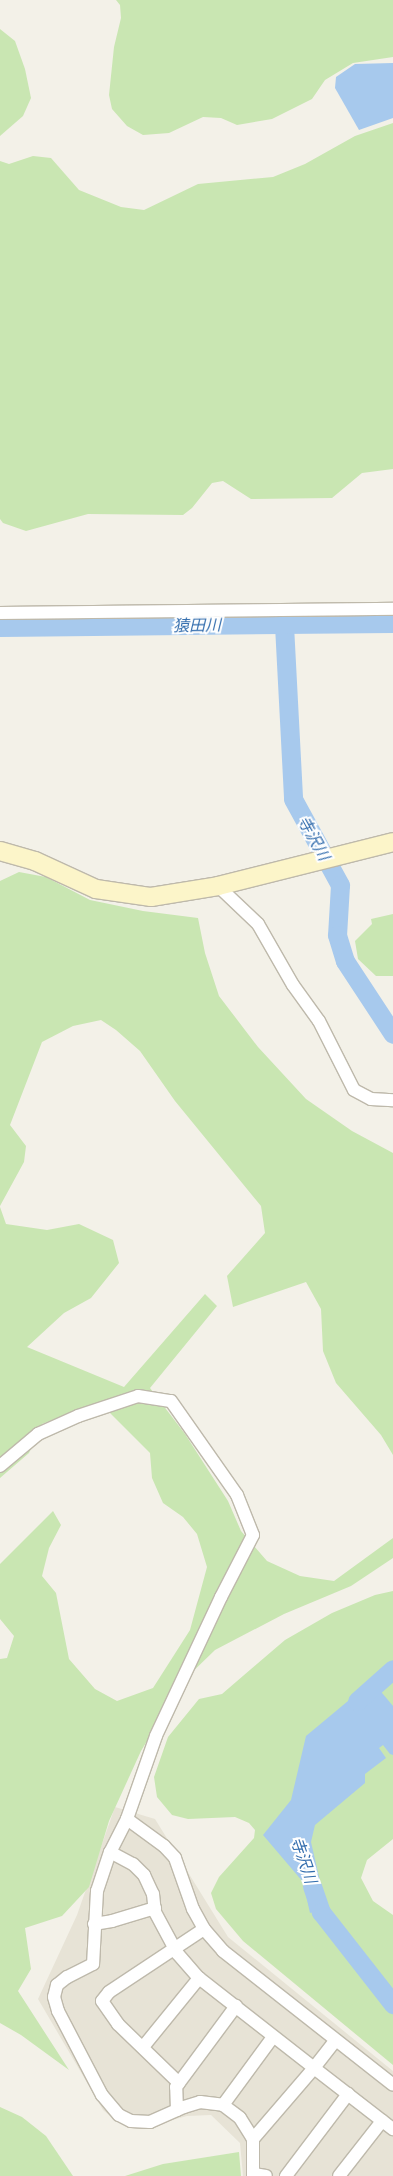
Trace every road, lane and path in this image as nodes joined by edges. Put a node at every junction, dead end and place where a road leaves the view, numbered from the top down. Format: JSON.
{"nodes":[{"id":1,"x":393,"y":609,"type":"edge"},
{"id":2,"x":0,"y":613,"type":"edge"},
{"id":3,"x":393,"y":842,"type":"edge"},
{"id":4,"x":0,"y":851,"type":"edge"},
{"id":5,"x":218,"y":886,"type":"junction"},
{"id":6,"x":393,"y":1100,"type":"edge"},
{"id":7,"x":0,"y":1466,"type":"edge"},
{"id":8,"x":127,"y":1819,"type":"junction"},
{"id":9,"x":110,"y":1852,"type":"junction"},
{"id":10,"x":154,"y":1908,"type":"junction"},
{"id":11,"x":94,"y":1924,"type":"junction"},
{"id":12,"x":204,"y":1929,"type":"junction"},
{"id":13,"x":174,"y":1948,"type":"junction"},
{"id":14,"x":199,"y":1978,"type":"junction"},
{"id":15,"x":236,"y":2006,"type":"junction"},
{"id":16,"x":273,"y":2037,"type":"junction"},
{"id":17,"x":335,"y":2041,"type":"junction"},
{"id":18,"x":143,"y":2047,"type":"junction"},
{"id":19,"x":314,"y":2068,"type":"junction"},
{"id":20,"x":179,"y":2082,"type":"junction"},
{"id":21,"x":393,"y":2085,"type":"edge"},
{"id":22,"x":348,"y":2094,"type":"junction"},
{"id":23,"x":223,"y":2105,"type":"junction"},
{"id":24,"x":177,"y":2110,"type":"junction"},
{"id":25,"x":382,"y":2121,"type":"junction"},
{"id":26,"x":393,"y":2129,"type":"edge"},
{"id":27,"x":253,"y":2139,"type":"junction"},
{"id":28,"x":258,"y":2175,"type":"edge"},
{"id":29,"x":286,"y":2176,"type":"edge"},
{"id":30,"x":339,"y":2176,"type":"edge"}],
"edges":[{"from":1,"to":2,"type":"street"},
{"from":3,"to":5,"type":"street"},
{"from":4,"to":5,"type":"street"},
{"from":5,"to":6,"type":"street"},
{"from":7,"to":8,"type":"street"},
{"from":8,"to":9,"type":"street"},
{"from":8,"to":12,"type":"street"},
{"from":9,"to":10,"type":"street"},
{"from":9,"to":11,"type":"street"},
{"from":10,"to":11,"type":"street"},
{"from":10,"to":13,"type":"street"},
{"from":11,"to":24,"type":"street"},
{"from":12,"to":13,"type":"street"},
{"from":12,"to":17,"type":"street"},
{"from":13,"to":14,"type":"street"},
{"from":13,"to":18,"type":"street"},
{"from":14,"to":15,"type":"street"},
{"from":14,"to":18,"type":"street"},
{"from":15,"to":16,"type":"street"},
{"from":15,"to":20,"type":"street"},
{"from":16,"to":19,"type":"street"},
{"from":16,"to":23,"type":"street"},
{"from":17,"to":19,"type":"street"},
{"from":17,"to":21,"type":"street"},
{"from":18,"to":20,"type":"street"},
{"from":19,"to":22,"type":"street"},
{"from":19,"to":27,"type":"street"},
{"from":20,"to":24,"type":"street"},
{"from":22,"to":25,"type":"street"},
{"from":22,"to":29,"type":"street"},
{"from":23,"to":24,"type":"street"},
{"from":23,"to":27,"type":"street"},
{"from":25,"to":26,"type":"street"},
{"from":25,"to":30,"type":"street"},
{"from":27,"to":28,"type":"street"}]}
